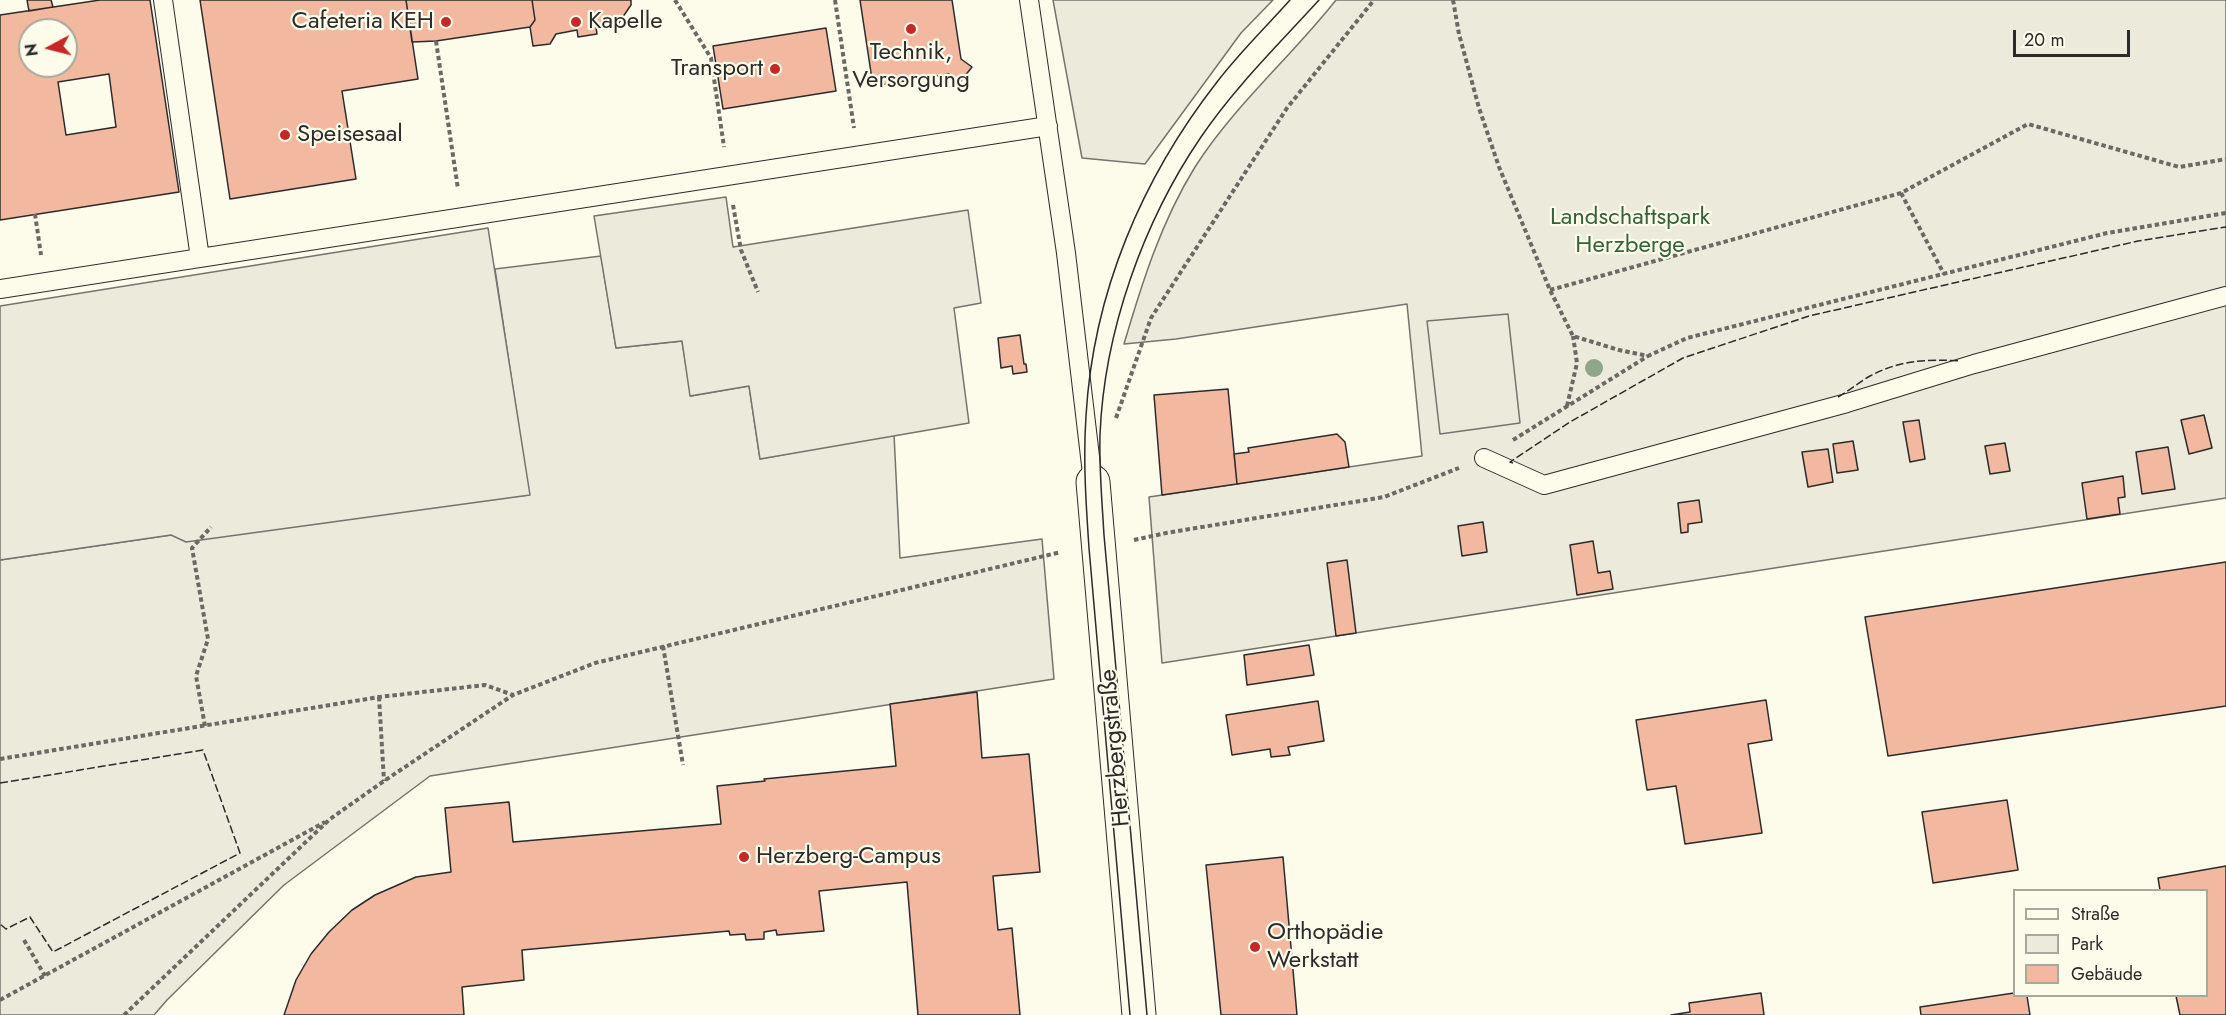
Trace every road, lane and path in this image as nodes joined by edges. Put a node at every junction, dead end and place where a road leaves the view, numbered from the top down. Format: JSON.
{"nodes":[{"id":1,"x":163,"y":0,"type":"edge"},
{"id":2,"x":675,"y":0,"type":"edge"},
{"id":3,"x":835,"y":0,"type":"edge"},
{"id":4,"x":1029,"y":0,"type":"edge"},
{"id":5,"x":1374,"y":0,"type":"edge"},
{"id":6,"x":1453,"y":0,"type":"edge"},
{"id":7,"x":436,"y":41,"type":"dead end"},
{"id":8,"x":711,"y":58,"type":"dead end"},
{"id":9,"x":1048,"y":126,"type":"junction"},
{"id":10,"x":858,"y":156,"type":"junction"},
{"id":11,"x":2226,"y":159,"type":"edge"},
{"id":12,"x":1901,"y":193,"type":"junction"},
{"id":13,"x":2226,"y":213,"type":"edge"},
{"id":14,"x":35,"y":214,"type":"dead end"},
{"id":15,"x":462,"y":219,"type":"junction"},
{"id":16,"x":200,"y":258,"type":"junction"},
{"id":17,"x":1944,"y":274,"type":"junction"},
{"id":18,"x":45,"y":283,"type":"junction"},
{"id":19,"x":0,"y":290,"type":"edge"},
{"id":20,"x":1550,"y":290,"type":"junction"},
{"id":21,"x":2226,"y":296,"type":"edge"},
{"id":22,"x":1573,"y":336,"type":"junction"},
{"id":23,"x":1648,"y":356,"type":"junction"},
{"id":24,"x":1567,"y":406,"type":"junction"},
{"id":25,"x":1113,"y":426,"type":"dead end"},
{"id":26,"x":1484,"y":458,"type":"junction"},
{"id":27,"x":1092,"y":482,"type":"joint"},
{"id":28,"x":212,"y":527,"type":"dead end"},
{"id":29,"x":1098,"y":546,"type":"junction"},
{"id":30,"x":663,"y":646,"type":"junction"},
{"id":31,"x":513,"y":695,"type":"junction"},
{"id":32,"x":379,"y":697,"type":"junction"},
{"id":33,"x":205,"y":726,"type":"junction"},
{"id":34,"x":0,"y":759,"type":"edge"},
{"id":35,"x":683,"y":765,"type":"dead end"},
{"id":36,"x":384,"y":781,"type":"junction"},
{"id":37,"x":330,"y":819,"type":"junction"},
{"id":38,"x":24,"y":940,"type":"dead end"},
{"id":39,"x":45,"y":976,"type":"junction"},
{"id":40,"x":0,"y":1000,"type":"edge"},
{"id":41,"x":124,"y":1015,"type":"edge"},
{"id":42,"x":1139,"y":1015,"type":"edge"}],
"edges":[{"from":1,"to":16,"type":"lane"},
{"from":2,"to":8,"type":"path"},
{"from":3,"to":10,"type":"path"},
{"from":4,"to":9,"type":"lane"},
{"from":5,"to":25,"type":"path"},
{"from":6,"to":20,"type":"path"},
{"from":7,"to":15,"type":"path"},
{"from":9,"to":10,"type":"lane"},
{"from":9,"to":27,"type":"lane"},
{"from":10,"to":15,"type":"lane"},
{"from":11,"to":12,"type":"path"},
{"from":12,"to":17,"type":"path"},
{"from":12,"to":20,"type":"path"},
{"from":13,"to":17,"type":"path"},
{"from":14,"to":18,"type":"path"},
{"from":15,"to":16,"type":"lane"},
{"from":16,"to":18,"type":"lane"},
{"from":17,"to":23,"type":"path"},
{"from":18,"to":19,"type":"lane"},
{"from":20,"to":22,"type":"path"},
{"from":21,"to":26,"type":"lane"},
{"from":22,"to":23,"type":"path"},
{"from":22,"to":24,"type":"path"},
{"from":23,"to":24,"type":"path"},
{"from":24,"to":26,"type":"path"},
{"from":26,"to":29,"type":"path"},
{"from":27,"to":29,"type":"street","name":"Herzbergstraße"},
{"from":28,"to":33,"type":"path"},
{"from":29,"to":30,"type":"path"},
{"from":29,"to":42,"type":"street","name":"Herzbergstraße"},
{"from":30,"to":31,"type":"path"},
{"from":30,"to":35,"type":"path"},
{"from":31,"to":32,"type":"path"},
{"from":31,"to":36,"type":"path"},
{"from":32,"to":33,"type":"path"},
{"from":32,"to":36,"type":"path"},
{"from":33,"to":34,"type":"path"},
{"from":36,"to":37,"type":"path"},
{"from":37,"to":39,"type":"path"},
{"from":37,"to":41,"type":"path"},
{"from":38,"to":39,"type":"path"},
{"from":39,"to":40,"type":"path"}]}
